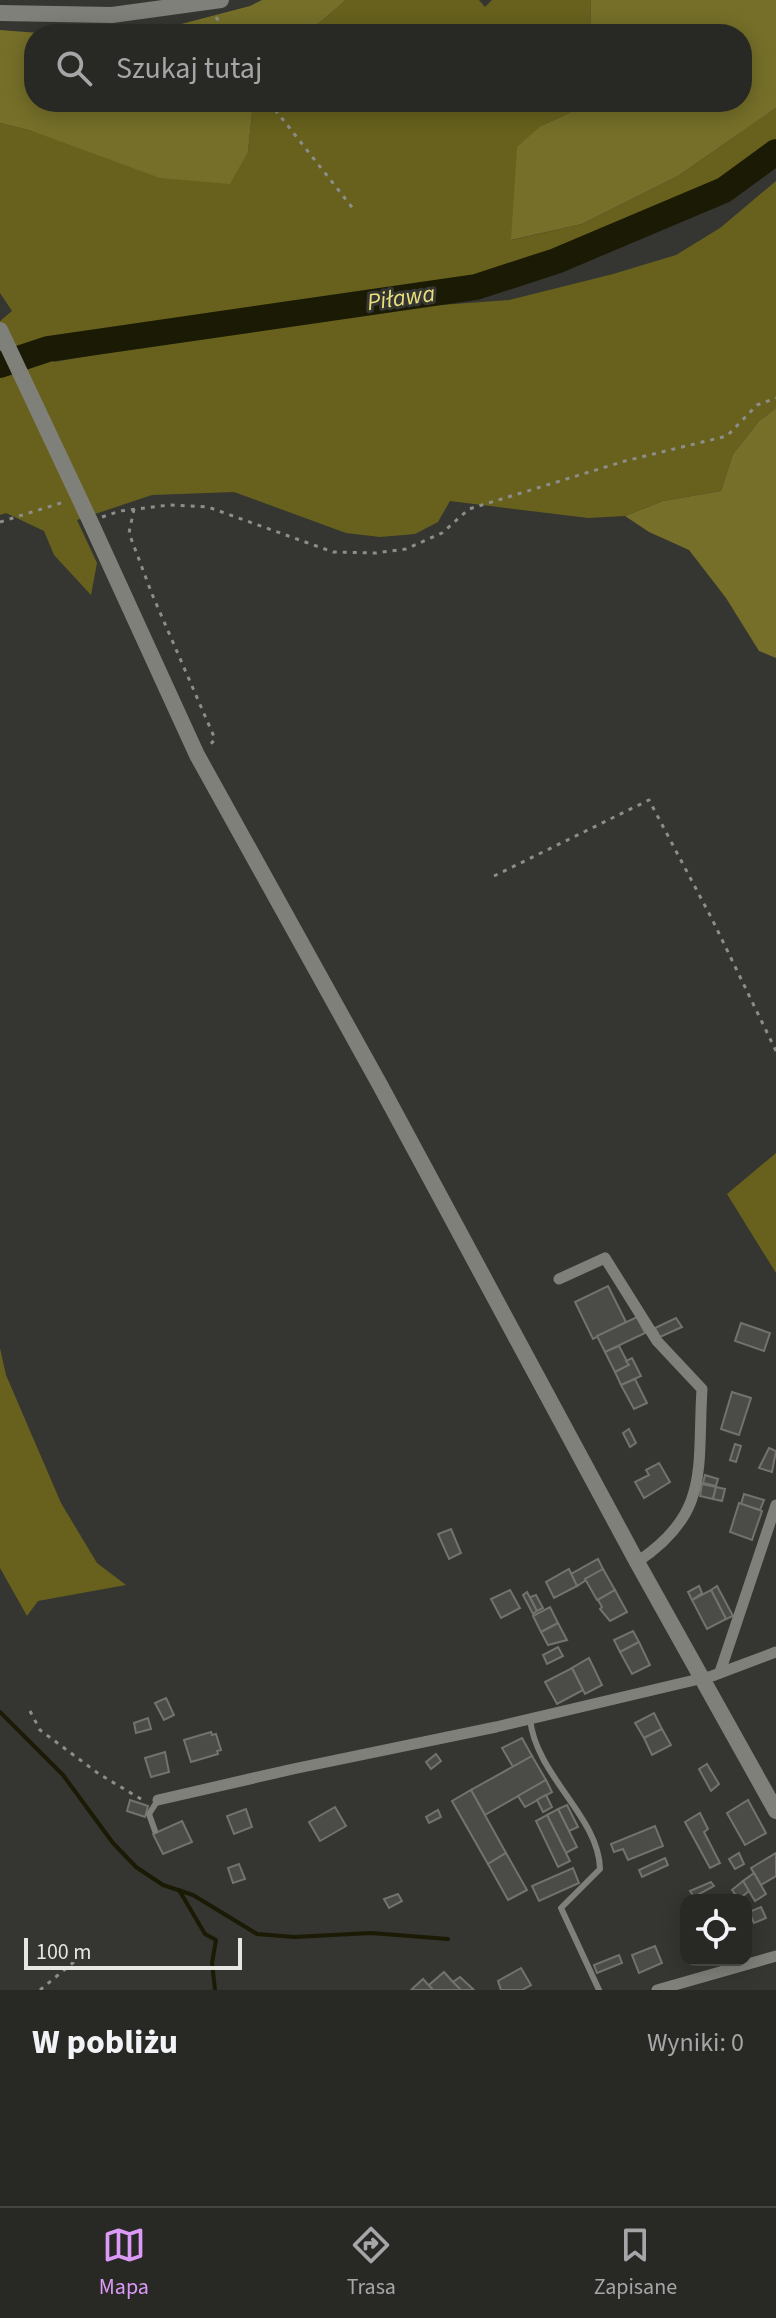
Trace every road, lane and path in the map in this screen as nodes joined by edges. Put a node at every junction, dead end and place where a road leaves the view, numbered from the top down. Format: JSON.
{"nodes":[{"id":1,"x":214,"y":2,"type":"edge"},
{"id":2,"x":0,"y":13,"type":"edge"},
{"id":3,"x":223,"y":24,"type":"edge"},
{"id":4,"x":277,"y":112,"type":"edge"},
{"id":5,"x":355,"y":211,"type":"dead end"},
{"id":6,"x":0,"y":330,"type":"edge"},
{"id":7,"x":776,"y":398,"type":"edge"},
{"id":8,"x":79,"y":498,"type":"junction"},
{"id":9,"x":134,"y":509,"type":"junction"},
{"id":10,"x":90,"y":521,"type":"junction"},
{"id":11,"x":0,"y":522,"type":"edge"},
{"id":12,"x":197,"y":755,"type":"junction"},
{"id":13,"x":494,"y":876,"type":"dead end"},
{"id":14,"x":776,"y":1051,"type":"edge"},
{"id":15,"x":559,"y":1279,"type":"dead end"},
{"id":16,"x":776,"y":1505,"type":"edge"},
{"id":17,"x":637,"y":1562,"type":"junction"},
{"id":18,"x":776,"y":1652,"type":"edge"},
{"id":19,"x":720,"y":1672,"type":"junction"},
{"id":20,"x":701,"y":1676,"type":"junction"},
{"id":21,"x":30,"y":1711,"type":"dead end"},
{"id":22,"x":530,"y":1719,"type":"junction"},
{"id":23,"x":156,"y":1802,"type":"junction"},
{"id":24,"x":776,"y":1811,"type":"edge"},
{"id":25,"x":155,"y":1831,"type":"dead end"},
{"id":26,"x":86,"y":1952,"type":"dead end"},
{"id":27,"x":776,"y":1956,"type":"edge"},
{"id":28,"x":40,"y":1990,"type":"edge"},
{"id":29,"x":599,"y":1990,"type":"edge"},
{"id":30,"x":657,"y":1990,"type":"edge"}],
"edges":[{"from":1,"to":2,"type":"main road"},
{"from":1,"to":3,"type":"path"},
{"from":4,"to":5,"type":"path"},
{"from":6,"to":8,"type":"main road"},
{"from":7,"to":9,"type":"path"},
{"from":8,"to":10,"type":"main road"},
{"from":8,"to":11,"type":"path"},
{"from":9,"to":10,"type":"path"},
{"from":9,"to":12,"type":"path"},
{"from":10,"to":12,"type":"main road"},
{"from":12,"to":17,"type":"main road"},
{"from":13,"to":14,"type":"path"},
{"from":15,"to":17,"type":"street"},
{"from":16,"to":19,"type":"street"},
{"from":17,"to":20,"type":"main road"},
{"from":18,"to":19,"type":"street"},
{"from":19,"to":20,"type":"street"},
{"from":20,"to":22,"type":"street"},
{"from":20,"to":24,"type":"main road"},
{"from":21,"to":23,"type":"path"},
{"from":22,"to":23,"type":"street"},
{"from":22,"to":29,"type":"lane"},
{"from":23,"to":25,"type":"lane"},
{"from":26,"to":28,"type":"path"},
{"from":27,"to":30,"type":"street"}]}
